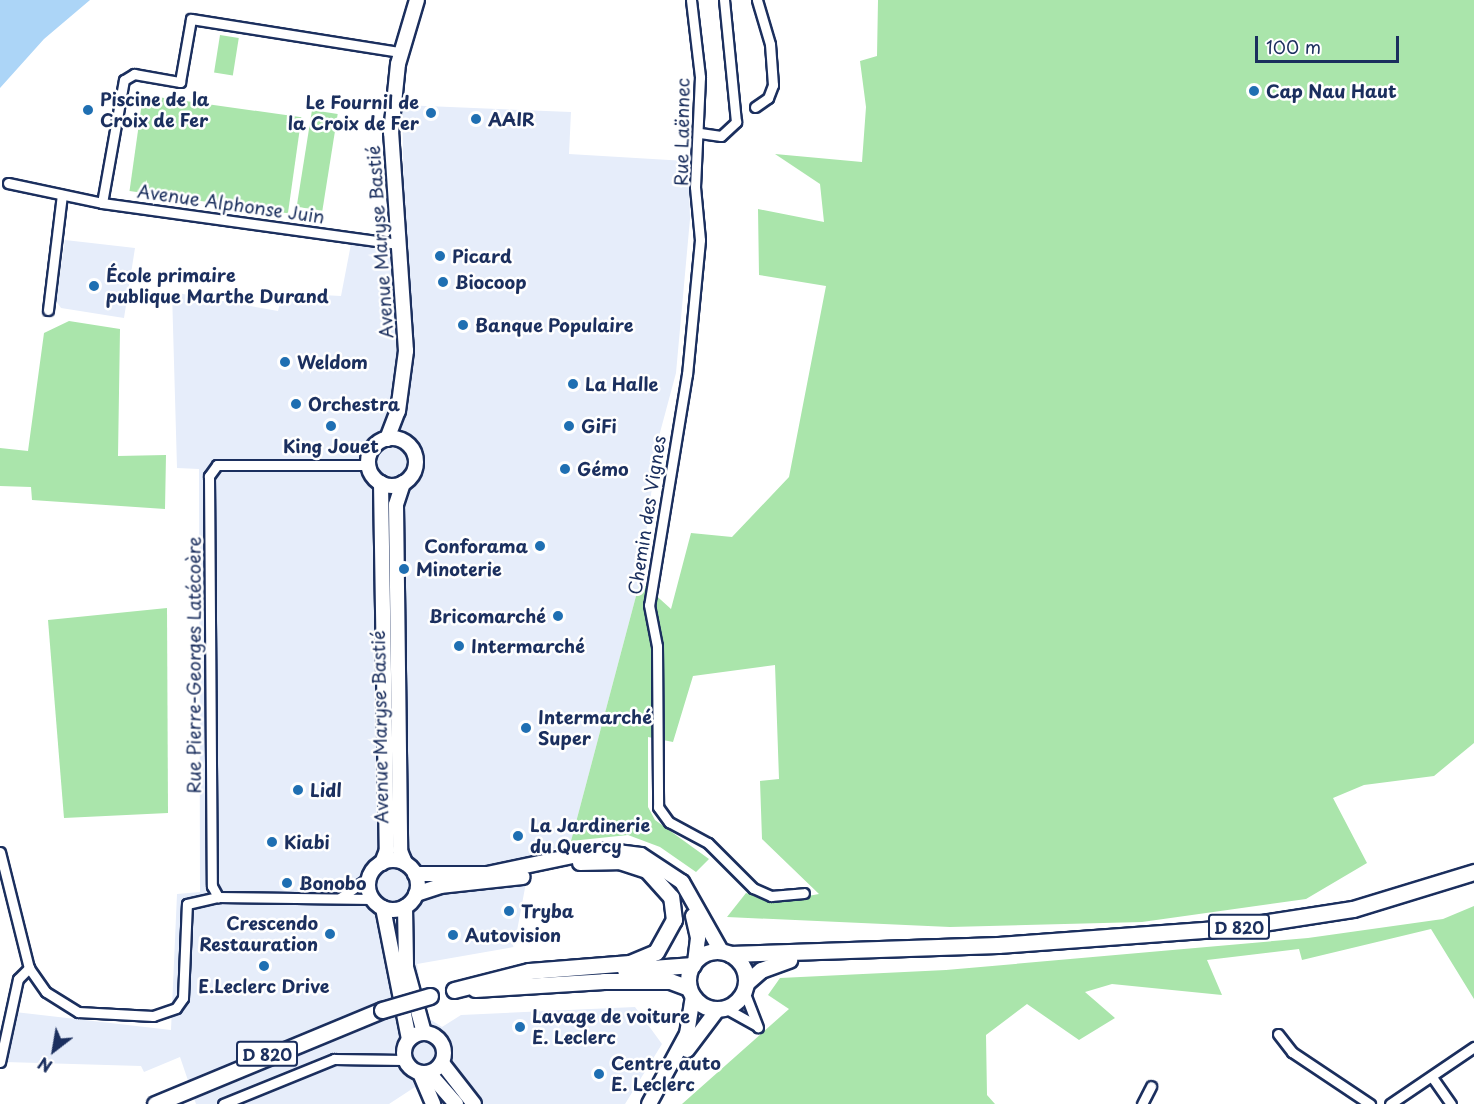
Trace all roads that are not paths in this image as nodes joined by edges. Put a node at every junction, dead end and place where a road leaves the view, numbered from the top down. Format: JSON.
{"nodes":[{"id":1,"x":417,"y":0,"type":"edge"},
{"id":2,"x":692,"y":0,"type":"edge"},
{"id":3,"x":724,"y":0,"type":"edge"},
{"id":4,"x":758,"y":0,"type":"edge"},
{"id":5,"x":400,"y":52,"type":"junction"},
{"id":6,"x":755,"y":107,"type":"dead end"},
{"id":7,"x":700,"y":133,"type":"junction"},
{"id":8,"x":8,"y":183,"type":"dead end"},
{"id":9,"x":62,"y":195,"type":"junction"},
{"id":10,"x":102,"y":202,"type":"junction"},
{"id":11,"x":396,"y":244,"type":"junction"},
{"id":12,"x":48,"y":310,"type":"dead end"},
{"id":13,"x":689,"y":336,"type":"joint"},
{"id":14,"x":398,"y":411,"type":"junction"},
{"id":15,"x":387,"y":439,"type":"junction"},
{"id":16,"x":402,"y":441,"type":"junction"},
{"id":17,"x":368,"y":465,"type":"junction"},
{"id":18,"x":381,"y":483,"type":"junction"},
{"id":19,"x":403,"y":483,"type":"junction"},
{"id":20,"x":0,"y":852,"type":"edge"},
{"id":21,"x":616,"y":860,"type":"junction"},
{"id":22,"x":382,"y":863,"type":"junction"},
{"id":23,"x":405,"y":863,"type":"junction"},
{"id":24,"x":1474,"y":872,"type":"edge"},
{"id":25,"x":415,"y":874,"type":"junction"},
{"id":26,"x":369,"y":878,"type":"junction"},
{"id":27,"x":804,"y":892,"type":"dead end"},
{"id":28,"x":416,"y":894,"type":"junction"},
{"id":29,"x":218,"y":897,"type":"junction"},
{"id":30,"x":338,"y":899,"type":"junction"},
{"id":31,"x":378,"y":904,"type":"junction"},
{"id":32,"x":405,"y":907,"type":"junction"},
{"id":33,"x":998,"y":945,"type":"junction"},
{"id":34,"x":726,"y":953,"type":"junction"},
{"id":35,"x":694,"y":963,"type":"junction"},
{"id":36,"x":28,"y":968,"type":"junction"},
{"id":37,"x":745,"y":987,"type":"junction"},
{"id":38,"x":454,"y":990,"type":"junction"},
{"id":39,"x":691,"y":993,"type":"junction"},
{"id":40,"x":722,"y":1009,"type":"junction"},
{"id":41,"x":424,"y":1033,"type":"junction"},
{"id":42,"x":1278,"y":1034,"type":"dead end"},
{"id":43,"x":409,"y":1039,"type":"junction"},
{"id":44,"x":1474,"y":1047,"type":"edge"},
{"id":45,"x":405,"y":1060,"type":"junction"},
{"id":46,"x":0,"y":1062,"type":"edge"},
{"id":47,"x":442,"y":1063,"type":"junction"},
{"id":48,"x":424,"y":1073,"type":"junction"},
{"id":49,"x":1432,"y":1077,"type":"junction"},
{"id":50,"x":1151,"y":1086,"type":"dead end"},
{"id":51,"x":155,"y":1104,"type":"edge"},
{"id":52,"x":223,"y":1104,"type":"edge"},
{"id":53,"x":434,"y":1104,"type":"edge"},
{"id":54,"x":456,"y":1104,"type":"edge"},
{"id":55,"x":474,"y":1104,"type":"edge"},
{"id":56,"x":649,"y":1104,"type":"edge"},
{"id":57,"x":657,"y":1104,"type":"edge"},
{"id":58,"x":1142,"y":1104,"type":"edge"},
{"id":59,"x":1370,"y":1104,"type":"edge"},
{"id":60,"x":1390,"y":1104,"type":"edge"},
{"id":61,"x":1451,"y":1104,"type":"edge"}],
"edges":[{"from":1,"to":5,"type":"street","name":"Avenue Maryse Bastié"},
{"from":2,"to":7,"type":"street","name":"Rue Laënnec"},
{"from":3,"to":7,"type":"street"},
{"from":4,"to":6,"type":"street"},
{"from":5,"to":10,"type":"street"},
{"from":5,"to":11,"type":"street","name":"Avenue Maryse Bastié"},
{"from":7,"to":13,"type":"street","name":"Rue Laënnec"},
{"from":8,"to":9,"type":"street","name":"Avenue Alphonse Juin"},
{"from":9,"to":10,"type":"street","name":"Avenue Alphonse Juin"},
{"from":9,"to":12,"type":"street"},
{"from":10,"to":11,"type":"street","name":"Avenue Alphonse Juin"},
{"from":11,"to":14,"type":"street","name":"Avenue Maryse Bastié"},
{"from":13,"to":27,"type":"street","name":"Chemin des Vignes"},
{"from":14,"to":15,"type":"street","name":"Avenue Maryse Bastié"},
{"from":14,"to":16,"type":"street","name":"Avenue Maryse Bastié"},
{"from":15,"to":16,"type":"street"},
{"from":15,"to":17,"type":"street","name":"Avenue Maryse Bastié"},
{"from":16,"to":19,"type":"street","name":"Avenue Maryse Bastié"},
{"from":17,"to":18,"type":"street"},
{"from":17,"to":29,"type":"street","name":"Rue Pierre-Georges Latécoère"},
{"from":18,"to":19,"type":"street"},
{"from":18,"to":22,"type":"street","name":"Avenue Maryse Bastié"},
{"from":19,"to":23,"type":"street","name":"Avenue Maryse Bastié"},
{"from":20,"to":36,"type":"street"},
{"from":21,"to":28,"type":"street"},
{"from":21,"to":35,"type":"street"},
{"from":21,"to":38,"type":"main road"},
{"from":22,"to":23,"type":"street"},
{"from":22,"to":26,"type":"street"},
{"from":23,"to":25,"type":"street"},
{"from":24,"to":33,"type":"main road","number":"D 820"},
{"from":25,"to":28,"type":"street"},
{"from":25,"to":34,"type":"street"},
{"from":26,"to":30,"type":"street"},
{"from":26,"to":31,"type":"street"},
{"from":28,"to":32,"type":"street"},
{"from":29,"to":30,"type":"street"},
{"from":29,"to":36,"type":"street"},
{"from":30,"to":31,"type":"street"},
{"from":31,"to":32,"type":"street"},
{"from":31,"to":43,"type":"street"},
{"from":32,"to":41,"type":"street"},
{"from":33,"to":34,"type":"main road","number":"D 820"},
{"from":33,"to":37,"type":"main road","number":"D 820"},
{"from":34,"to":35,"type":"main road"},
{"from":34,"to":37,"type":"main road"},
{"from":35,"to":38,"type":"main road","number":"D 820"},
{"from":35,"to":39,"type":"main road"},
{"from":36,"to":46,"type":"street"},
{"from":37,"to":40,"type":"main road"},
{"from":37,"to":40,"type":"street"},
{"from":38,"to":39,"type":"main road","number":"D 820"},
{"from":38,"to":51,"type":"main road","number":"D 820","bridge":true},
{"from":39,"to":40,"type":"main road"},
{"from":39,"to":56,"type":"street"},
{"from":40,"to":57,"type":"street"},
{"from":41,"to":43,"type":"street"},
{"from":41,"to":47,"type":"street"},
{"from":42,"to":59,"type":"street"},
{"from":43,"to":45,"type":"street"},
{"from":44,"to":49,"type":"street"},
{"from":45,"to":48,"type":"street"},
{"from":45,"to":52,"type":"street"},
{"from":47,"to":48,"type":"street"},
{"from":47,"to":55,"type":"street"},
{"from":48,"to":53,"type":"street"},
{"from":48,"to":54,"type":"street"},
{"from":49,"to":60,"type":"street"},
{"from":49,"to":61,"type":"street"},
{"from":50,"to":58,"type":"street"}]}
